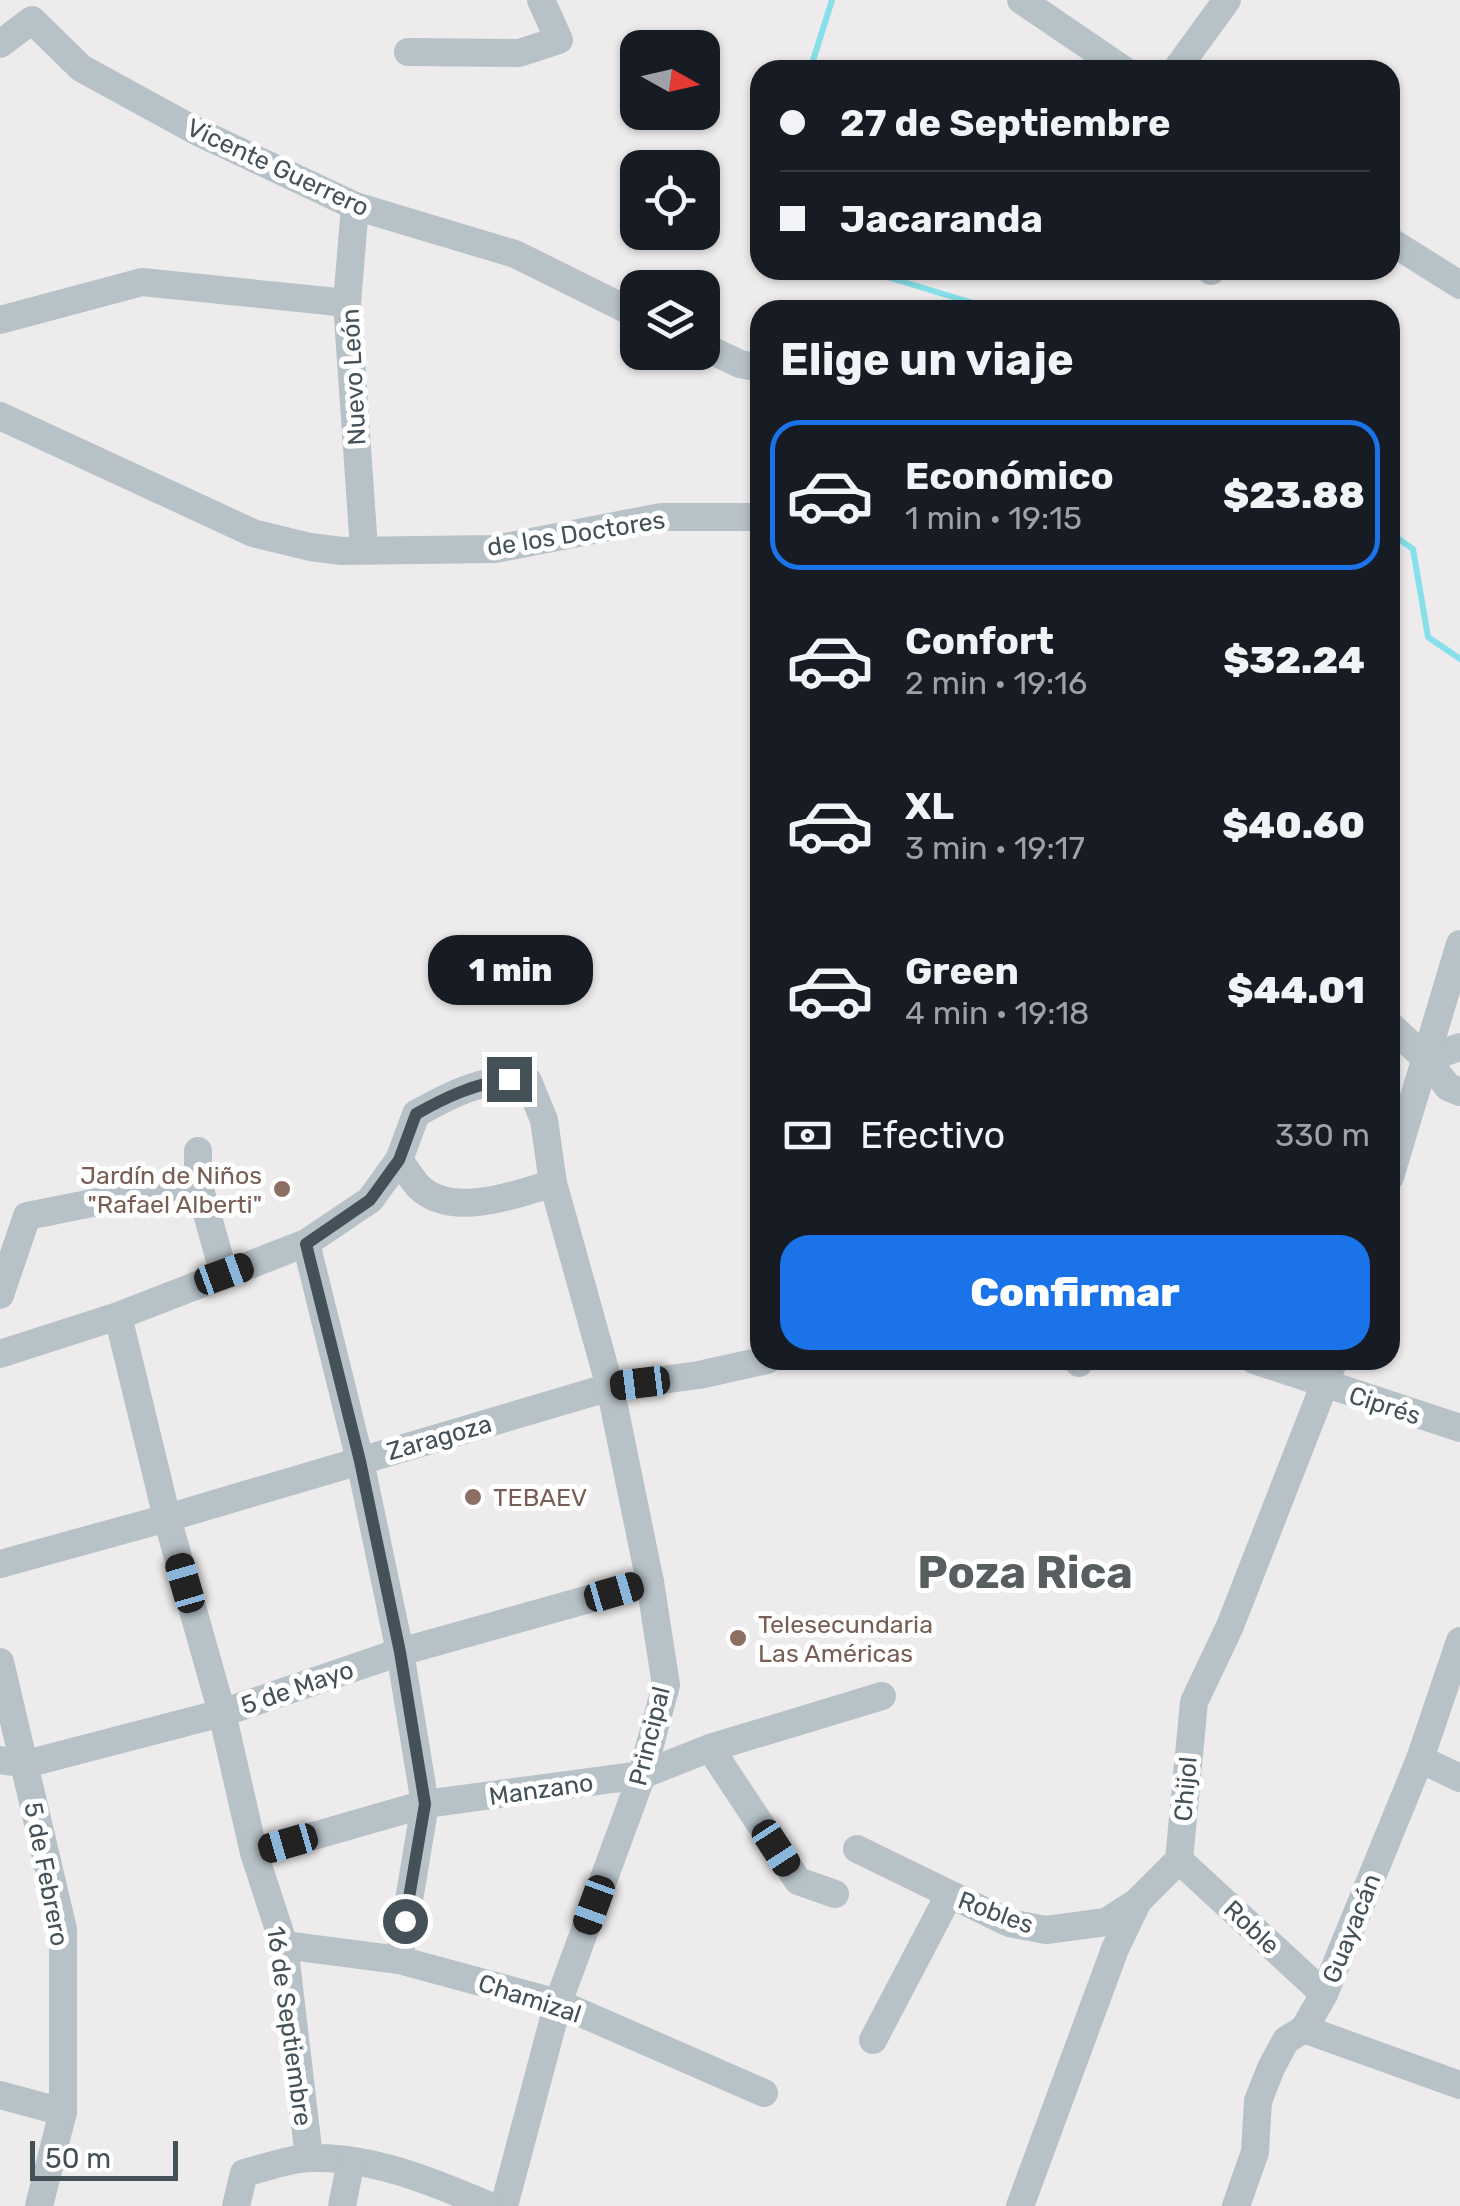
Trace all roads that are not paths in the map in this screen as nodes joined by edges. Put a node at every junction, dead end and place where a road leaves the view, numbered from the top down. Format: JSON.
{"nodes":[{"id":1,"x":541,"y":0,"type":"edge"},
{"id":2,"x":1022,"y":0,"type":"edge"},
{"id":3,"x":1227,"y":0,"type":"edge"},
{"id":4,"x":0,"y":44,"type":"edge"},
{"id":5,"x":408,"y":52,"type":"dead end"},
{"id":6,"x":1109,"y":60,"type":"edge"},
{"id":7,"x":1183,"y":60,"type":"edge"},
{"id":8,"x":355,"y":206,"type":"junction"},
{"id":9,"x":1400,"y":247,"type":"edge"},
{"id":10,"x":1460,"y":286,"type":"edge"},
{"id":11,"x":348,"y":304,"type":"junction"},
{"id":12,"x":620,"y":306,"type":"edge"},
{"id":13,"x":0,"y":320,"type":"edge"},
{"id":14,"x":720,"y":355,"type":"edge"},
{"id":15,"x":750,"y":366,"type":"edge"},
{"id":16,"x":0,"y":416,"type":"edge"},
{"id":17,"x":750,"y":517,"type":"edge"},
{"id":18,"x":364,"y":549,"type":"junction"},
{"id":19,"x":1460,"y":944,"type":"edge"},
{"id":20,"x":1400,"y":1034,"type":"edge"},
{"id":21,"x":1460,"y":1047,"type":"edge"},
{"id":22,"x":1426,"y":1059,"type":"junction"},
{"id":23,"x":1460,"y":1092,"type":"edge"},
{"id":24,"x":1400,"y":1145,"type":"edge"},
{"id":25,"x":198,"y":1151,"type":"dead end"},
{"id":26,"x":399,"y":1160,"type":"junction"},
{"id":27,"x":198,"y":1182,"type":"junction"},
{"id":28,"x":553,"y":1183,"type":"junction"},
{"id":29,"x":306,"y":1244,"type":"junction"},
{"id":30,"x":224,"y":1274,"type":"junction"},
{"id":31,"x":0,"y":1295,"type":"edge"},
{"id":32,"x":118,"y":1316,"type":"junction"},
{"id":33,"x":0,"y":1354,"type":"edge"},
{"id":34,"x":750,"y":1364,"type":"edge"},
{"id":35,"x":1330,"y":1373,"type":"edge"},
{"id":36,"x":610,"y":1387,"type":"junction"},
{"id":37,"x":1460,"y":1428,"type":"edge"},
{"id":38,"x":360,"y":1461,"type":"junction"},
{"id":39,"x":167,"y":1518,"type":"junction"},
{"id":40,"x":0,"y":1564,"type":"edge"},
{"id":41,"x":650,"y":1582,"type":"junction"},
{"id":42,"x":1460,"y":1641,"type":"edge"},
{"id":43,"x":400,"y":1652,"type":"junction"},
{"id":44,"x":0,"y":1662,"type":"edge"},
{"id":45,"x":882,"y":1696,"type":"dead end"},
{"id":46,"x":222,"y":1713,"type":"junction"},
{"id":47,"x":710,"y":1748,"type":"junction"},
{"id":48,"x":1420,"y":1759,"type":"junction"},
{"id":49,"x":13,"y":1762,"type":"edge"},
{"id":50,"x":642,"y":1775,"type":"junction"},
{"id":51,"x":1460,"y":1778,"type":"edge"},
{"id":52,"x":425,"y":1804,"type":"junction"},
{"id":53,"x":857,"y":1849,"type":"dead end"},
{"id":54,"x":254,"y":1853,"type":"junction"},
{"id":55,"x":1179,"y":1860,"type":"junction"},
{"id":56,"x":835,"y":1894,"type":"dead end"},
{"id":57,"x":949,"y":1895,"type":"junction"},
{"id":58,"x":1138,"y":1902,"type":"junction"},
{"id":59,"x":284,"y":1945,"type":"junction"},
{"id":60,"x":399,"y":1960,"type":"junction"},
{"id":61,"x":1324,"y":1994,"type":"junction"},
{"id":62,"x":558,"y":2003,"type":"junction"},
{"id":63,"x":1304,"y":2028,"type":"junction"},
{"id":64,"x":873,"y":2040,"type":"dead end"},
{"id":65,"x":1460,"y":2085,"type":"edge"},
{"id":66,"x":764,"y":2093,"type":"dead end"},
{"id":67,"x":0,"y":2094,"type":"edge"},
{"id":68,"x":63,"y":2112,"type":"junction"},
{"id":69,"x":309,"y":2157,"type":"junction"},
{"id":70,"x":352,"y":2161,"type":"junction"},
{"id":71,"x":39,"y":2206,"type":"edge"},
{"id":72,"x":236,"y":2206,"type":"edge"},
{"id":73,"x":342,"y":2206,"type":"edge"},
{"id":74,"x":490,"y":2206,"type":"edge"},
{"id":75,"x":504,"y":2206,"type":"edge"},
{"id":76,"x":1020,"y":2206,"type":"edge"},
{"id":77,"x":1236,"y":2206,"type":"edge"}],
"edges":[{"from":1,"to":5,"type":"street"},
{"from":2,"to":6,"type":"street"},
{"from":3,"to":7,"type":"street"},
{"from":4,"to":8,"type":"street","name":"Vicente Guerrero"},
{"from":8,"to":11,"type":"street","name":"Nuevo León"},
{"from":8,"to":12,"type":"street","name":"Vicente Guerrero"},
{"from":9,"to":10,"type":"street"},
{"from":11,"to":13,"type":"street"},
{"from":11,"to":18,"type":"street","name":"Nuevo León"},
{"from":14,"to":15,"type":"street"},
{"from":16,"to":18,"type":"street","name":"de los Doctores"},
{"from":17,"to":18,"type":"street","name":"de los Doctores"},
{"from":19,"to":22,"type":"street"},
{"from":20,"to":22,"type":"street"},
{"from":21,"to":22,"type":"street"},
{"from":22,"to":23,"type":"street"},
{"from":22,"to":24,"type":"street"},
{"from":25,"to":27,"type":"street"},
{"from":26,"to":28,"type":"street"},
{"from":26,"to":28,"type":"street","name":"Principal"},
{"from":26,"to":29,"type":"street"},
{"from":27,"to":30,"type":"street"},
{"from":27,"to":31,"type":"street"},
{"from":28,"to":36,"type":"street","name":"Principal"},
{"from":29,"to":30,"type":"street"},
{"from":29,"to":38,"type":"street"},
{"from":30,"to":32,"type":"street"},
{"from":32,"to":33,"type":"street"},
{"from":32,"to":39,"type":"street","name":"16 de Septiembre"},
{"from":34,"to":36,"type":"street","name":"Zaragoza"},
{"from":35,"to":37,"type":"street","name":"Ciprés"},
{"from":35,"to":55,"type":"street","name":"Chijol"},
{"from":36,"to":38,"type":"street","name":"Zaragoza"},
{"from":36,"to":41,"type":"street","name":"Principal"},
{"from":38,"to":39,"type":"street","name":"Zaragoza"},
{"from":38,"to":43,"type":"street"},
{"from":39,"to":40,"type":"street","name":"Zaragoza"},
{"from":39,"to":46,"type":"street","name":"16 de Septiembre"},
{"from":41,"to":43,"type":"street","name":"5 de Mayo"},
{"from":41,"to":50,"type":"street","name":"Principal"},
{"from":42,"to":48,"type":"street","name":"Guayacán"},
{"from":43,"to":46,"type":"street","name":"5 de Mayo"},
{"from":43,"to":52,"type":"street"},
{"from":44,"to":49,"type":"street","name":"5 de Febrero"},
{"from":45,"to":47,"type":"street","name":"Manzano"},
{"from":46,"to":49,"type":"street","name":"5 de Mayo"},
{"from":46,"to":54,"type":"street","name":"16 de Septiembre"},
{"from":47,"to":50,"type":"street","name":"Manzano"},
{"from":47,"to":56,"type":"street"},
{"from":48,"to":51,"type":"street"},
{"from":48,"to":61,"type":"street","name":"Guayacán"},
{"from":49,"to":68,"type":"street","name":"5 de Febrero"},
{"from":50,"to":52,"type":"street","name":"Manzano"},
{"from":50,"to":62,"type":"street","name":"Principal"},
{"from":52,"to":54,"type":"street","name":"Manzano"},
{"from":52,"to":60,"type":"street"},
{"from":53,"to":57,"type":"street","name":"Robles"},
{"from":54,"to":59,"type":"street","name":"16 de Septiembre"},
{"from":55,"to":58,"type":"street"},
{"from":55,"to":61,"type":"street","name":"Roble"},
{"from":57,"to":58,"type":"street","name":"Robles"},
{"from":57,"to":64,"type":"street"},
{"from":58,"to":76,"type":"street"},
{"from":59,"to":60,"type":"street","name":"Chamizal"},
{"from":59,"to":69,"type":"street","name":"16 de Septiembre"},
{"from":60,"to":62,"type":"street","name":"Chamizal"},
{"from":61,"to":63,"type":"street","name":"Guayacán"},
{"from":62,"to":66,"type":"street","name":"Chamizal"},
{"from":62,"to":75,"type":"street","name":"Principal"},
{"from":63,"to":65,"type":"street"},
{"from":63,"to":77,"type":"street","name":"Guayacán"},
{"from":67,"to":68,"type":"street"},
{"from":68,"to":71,"type":"street","name":"5 de Febrero"},
{"from":69,"to":70,"type":"street"},
{"from":69,"to":72,"type":"street"},
{"from":70,"to":73,"type":"street"},
{"from":70,"to":74,"type":"street"}]}
